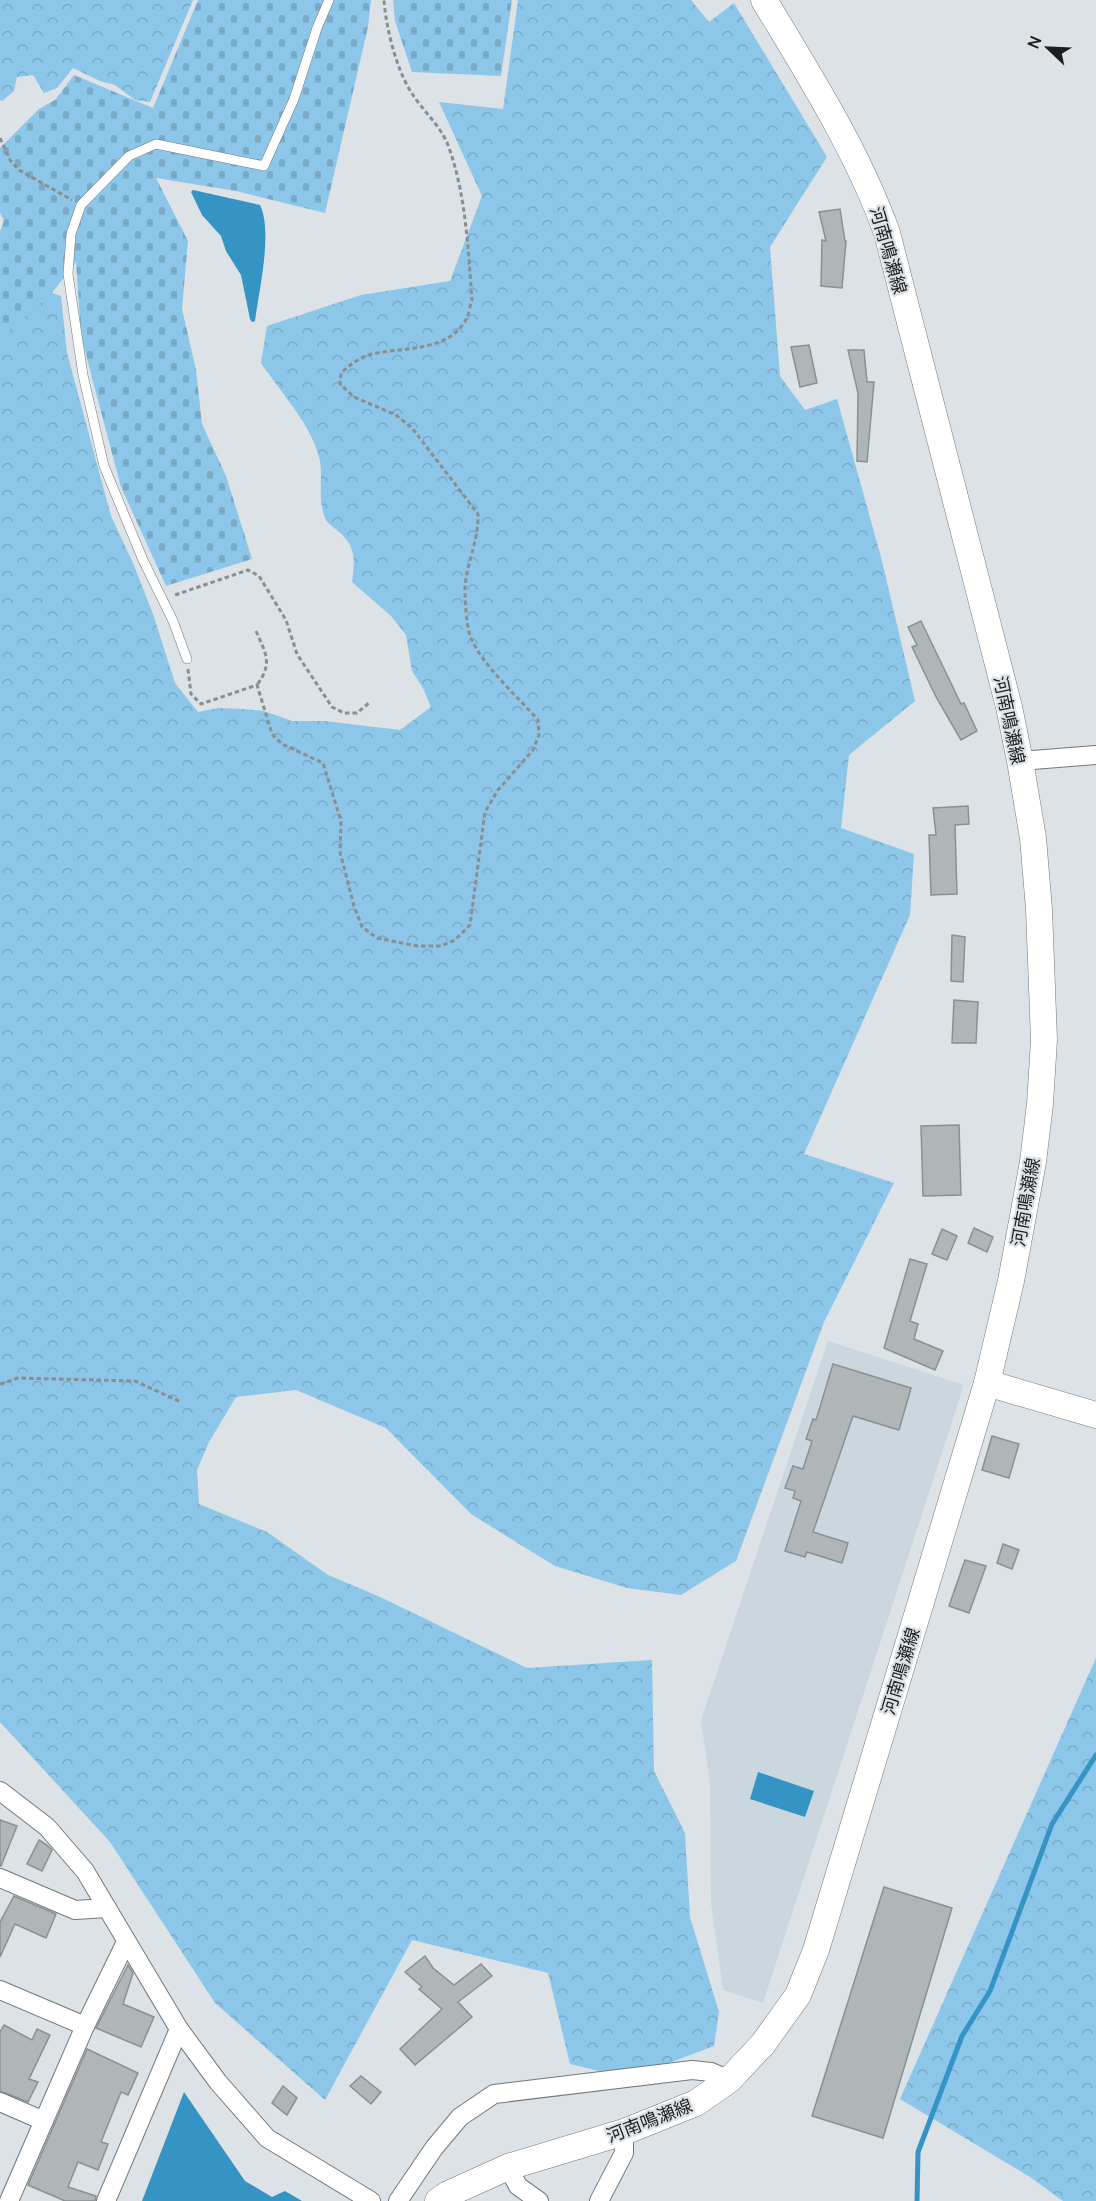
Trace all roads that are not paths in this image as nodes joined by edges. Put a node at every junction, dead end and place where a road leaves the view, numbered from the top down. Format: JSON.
{"nodes":[{"id":1,"x":329,"y":0,"type":"edge"},
{"id":2,"x":764,"y":0,"type":"edge"},
{"id":3,"x":187,"y":658,"type":"road end"},
{"id":4,"x":1096,"y":755,"type":"edge"},
{"id":5,"x":1020,"y":761,"type":"junction"},
{"id":6,"x":987,"y":1383,"type":"junction"},
{"id":7,"x":1096,"y":1414,"type":"edge"},
{"id":8,"x":0,"y":1791,"type":"edge"},
{"id":9,"x":0,"y":1878,"type":"edge"},
{"id":10,"x":107,"y":1908,"type":"junction"},
{"id":11,"x":126,"y":1942,"type":"junction"},
{"id":12,"x":0,"y":1990,"type":"edge"},
{"id":13,"x":85,"y":2026,"type":"junction"},
{"id":14,"x":179,"y":2029,"type":"junction"},
{"id":15,"x":729,"y":2080,"type":"junction"},
{"id":16,"x":0,"y":2102,"type":"edge"},
{"id":17,"x":44,"y":2121,"type":"junction"},
{"id":18,"x":624,"y":2132,"type":"junction"},
{"id":19,"x":508,"y":2167,"type":"junction"},
{"id":20,"x":9,"y":2201,"type":"edge"},
{"id":21,"x":106,"y":2201,"type":"edge"},
{"id":22,"x":371,"y":2201,"type":"edge"},
{"id":23,"x":398,"y":2201,"type":"edge"},
{"id":24,"x":438,"y":2201,"type":"edge"},
{"id":25,"x":539,"y":2201,"type":"edge"},
{"id":26,"x":598,"y":2201,"type":"edge"}],
"edges":[{"from":1,"to":3,"type":"lane"},
{"from":2,"to":5,"type":"main road","name":"河南鳴瀬線"},
{"from":4,"to":5,"type":"street"},
{"from":5,"to":6,"type":"main road","name":"河南鳴瀬線"},
{"from":6,"to":7,"type":"main road"},
{"from":6,"to":15,"type":"main road","name":"河南鳴瀬線"},
{"from":8,"to":10,"type":"street"},
{"from":9,"to":10,"type":"street"},
{"from":10,"to":11,"type":"street"},
{"from":11,"to":13,"type":"street"},
{"from":11,"to":14,"type":"street"},
{"from":12,"to":13,"type":"street"},
{"from":13,"to":17,"type":"street"},
{"from":14,"to":21,"type":"street"},
{"from":14,"to":22,"type":"street"},
{"from":15,"to":18,"type":"main road","name":"河南鳴瀬線"},
{"from":15,"to":23,"type":"street"},
{"from":16,"to":17,"type":"street"},
{"from":17,"to":20,"type":"street"},
{"from":18,"to":19,"type":"main road","name":"河南鳴瀬線"},
{"from":18,"to":26,"type":"street"},
{"from":19,"to":24,"type":"main road","name":"河南鳴瀬線"},
{"from":19,"to":25,"type":"street"}]}
